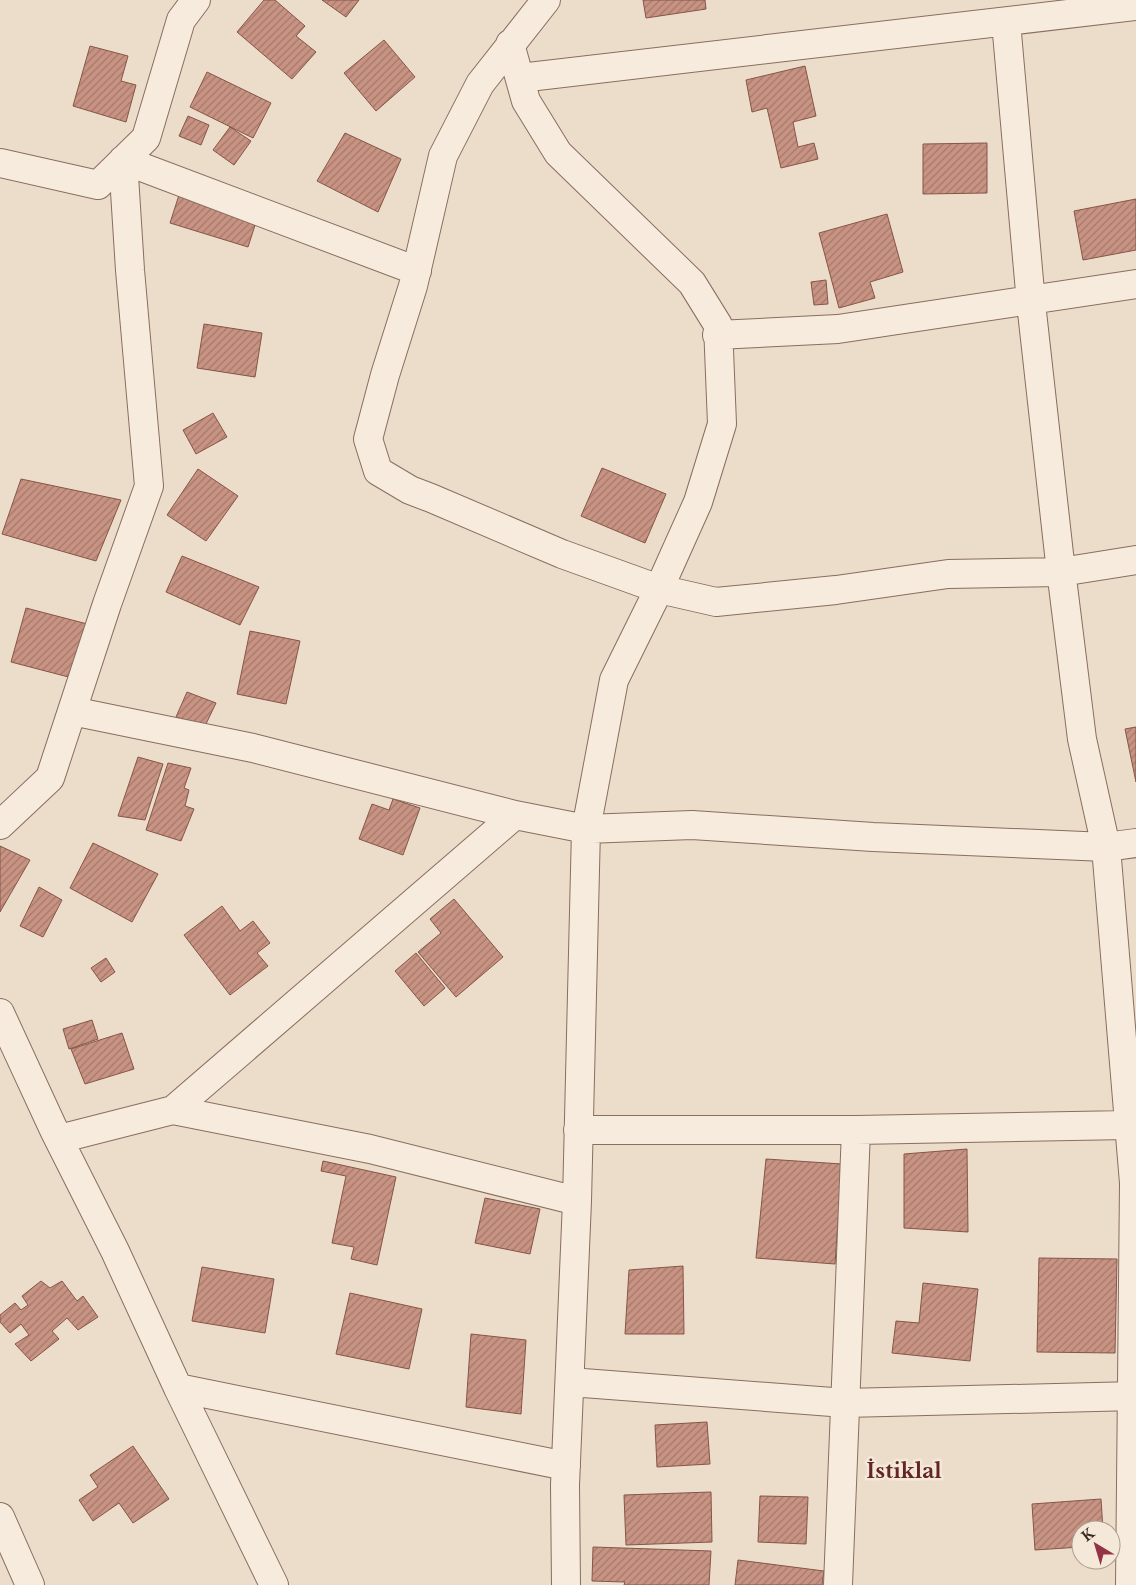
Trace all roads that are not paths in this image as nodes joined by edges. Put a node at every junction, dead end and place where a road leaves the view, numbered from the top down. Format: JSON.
{"nodes":[{"id":1,"x":196,"y":0,"type":"edge"},
{"id":2,"x":546,"y":0,"type":"edge"},
{"id":3,"x":1082,"y":6,"type":"edge"},
{"id":4,"x":1136,"y":6,"type":"edge"},
{"id":5,"x":1006,"y":22,"type":"junction"},
{"id":6,"x":510,"y":44,"type":"junction"},
{"id":7,"x":520,"y":78,"type":"junction"},
{"id":8,"x":124,"y":160,"type":"junction"},
{"id":9,"x":0,"y":163,"type":"edge"},
{"id":10,"x":417,"y":270,"type":"junction"},
{"id":11,"x":1136,"y":284,"type":"edge"},
{"id":12,"x":1031,"y":299,"type":"junction"},
{"id":13,"x":717,"y":335,"type":"junction"},
{"id":14,"x":1136,"y":560,"type":"edge"},
{"id":15,"x":1061,"y":572,"type":"junction"},
{"id":16,"x":659,"y":589,"type":"junction"},
{"id":17,"x":72,"y":711,"type":"junction"},
{"id":18,"x":515,"y":815,"type":"junction"},
{"id":19,"x":0,"y":825,"type":"edge"},
{"id":20,"x":586,"y":830,"type":"junction"},
{"id":21,"x":1136,"y":843,"type":"edge"},
{"id":22,"x":1106,"y":847,"type":"junction"},
{"id":23,"x":0,"y":1013,"type":"edge"},
{"id":24,"x":173,"y":1110,"type":"junction"},
{"id":25,"x":1128,"y":1125,"type":"junction"},
{"id":26,"x":578,"y":1130,"type":"junction"},
{"id":27,"x":856,"y":1130,"type":"junction"},
{"id":28,"x":59,"y":1139,"type":"junction"},
{"id":29,"x":577,"y":1201,"type":"junction"},
{"id":30,"x":570,"y":1382,"type":"junction"},
{"id":31,"x":178,"y":1388,"type":"junction"},
{"id":32,"x":1134,"y":1396,"type":"edge"},
{"id":33,"x":845,"y":1403,"type":"junction"},
{"id":34,"x":566,"y":1466,"type":"junction"},
{"id":35,"x":0,"y":1517,"type":"edge"},
{"id":36,"x":30,"y":1585,"type":"edge"},
{"id":37,"x":274,"y":1585,"type":"edge"},
{"id":38,"x":566,"y":1585,"type":"edge"},
{"id":39,"x":838,"y":1585,"type":"edge"},
{"id":40,"x":1130,"y":1585,"type":"edge"}],
"edges":[{"from":1,"to":8,"type":"street"},
{"from":2,"to":6,"type":"street"},
{"from":3,"to":4,"type":"street"},
{"from":3,"to":5,"type":"street"},
{"from":5,"to":7,"type":"street"},
{"from":5,"to":12,"type":"street"},
{"from":6,"to":7,"type":"street"},
{"from":6,"to":10,"type":"street"},
{"from":7,"to":13,"type":"street"},
{"from":8,"to":9,"type":"street"},
{"from":8,"to":10,"type":"street"},
{"from":8,"to":17,"type":"street"},
{"from":10,"to":16,"type":"street"},
{"from":11,"to":12,"type":"street"},
{"from":12,"to":13,"type":"street"},
{"from":12,"to":15,"type":"street"},
{"from":13,"to":16,"type":"street"},
{"from":14,"to":15,"type":"street"},
{"from":15,"to":16,"type":"street"},
{"from":15,"to":22,"type":"street"},
{"from":16,"to":20,"type":"street"},
{"from":17,"to":18,"type":"street"},
{"from":17,"to":19,"type":"street"},
{"from":18,"to":20,"type":"street"},
{"from":18,"to":24,"type":"street"},
{"from":20,"to":22,"type":"street"},
{"from":20,"to":26,"type":"street"},
{"from":21,"to":22,"type":"street"},
{"from":22,"to":25,"type":"street"},
{"from":23,"to":28,"type":"street"},
{"from":24,"to":28,"type":"street"},
{"from":24,"to":29,"type":"street"},
{"from":25,"to":27,"type":"street"},
{"from":25,"to":32,"type":"street"},
{"from":26,"to":27,"type":"street"},
{"from":26,"to":29,"type":"street"},
{"from":27,"to":33,"type":"street"},
{"from":28,"to":31,"type":"street"},
{"from":29,"to":30,"type":"street"},
{"from":30,"to":33,"type":"street"},
{"from":30,"to":34,"type":"street"},
{"from":31,"to":34,"type":"street"},
{"from":31,"to":37,"type":"street"},
{"from":32,"to":33,"type":"street"},
{"from":32,"to":40,"type":"street"},
{"from":33,"to":39,"type":"street"},
{"from":34,"to":38,"type":"street"},
{"from":35,"to":36,"type":"street"}]}
